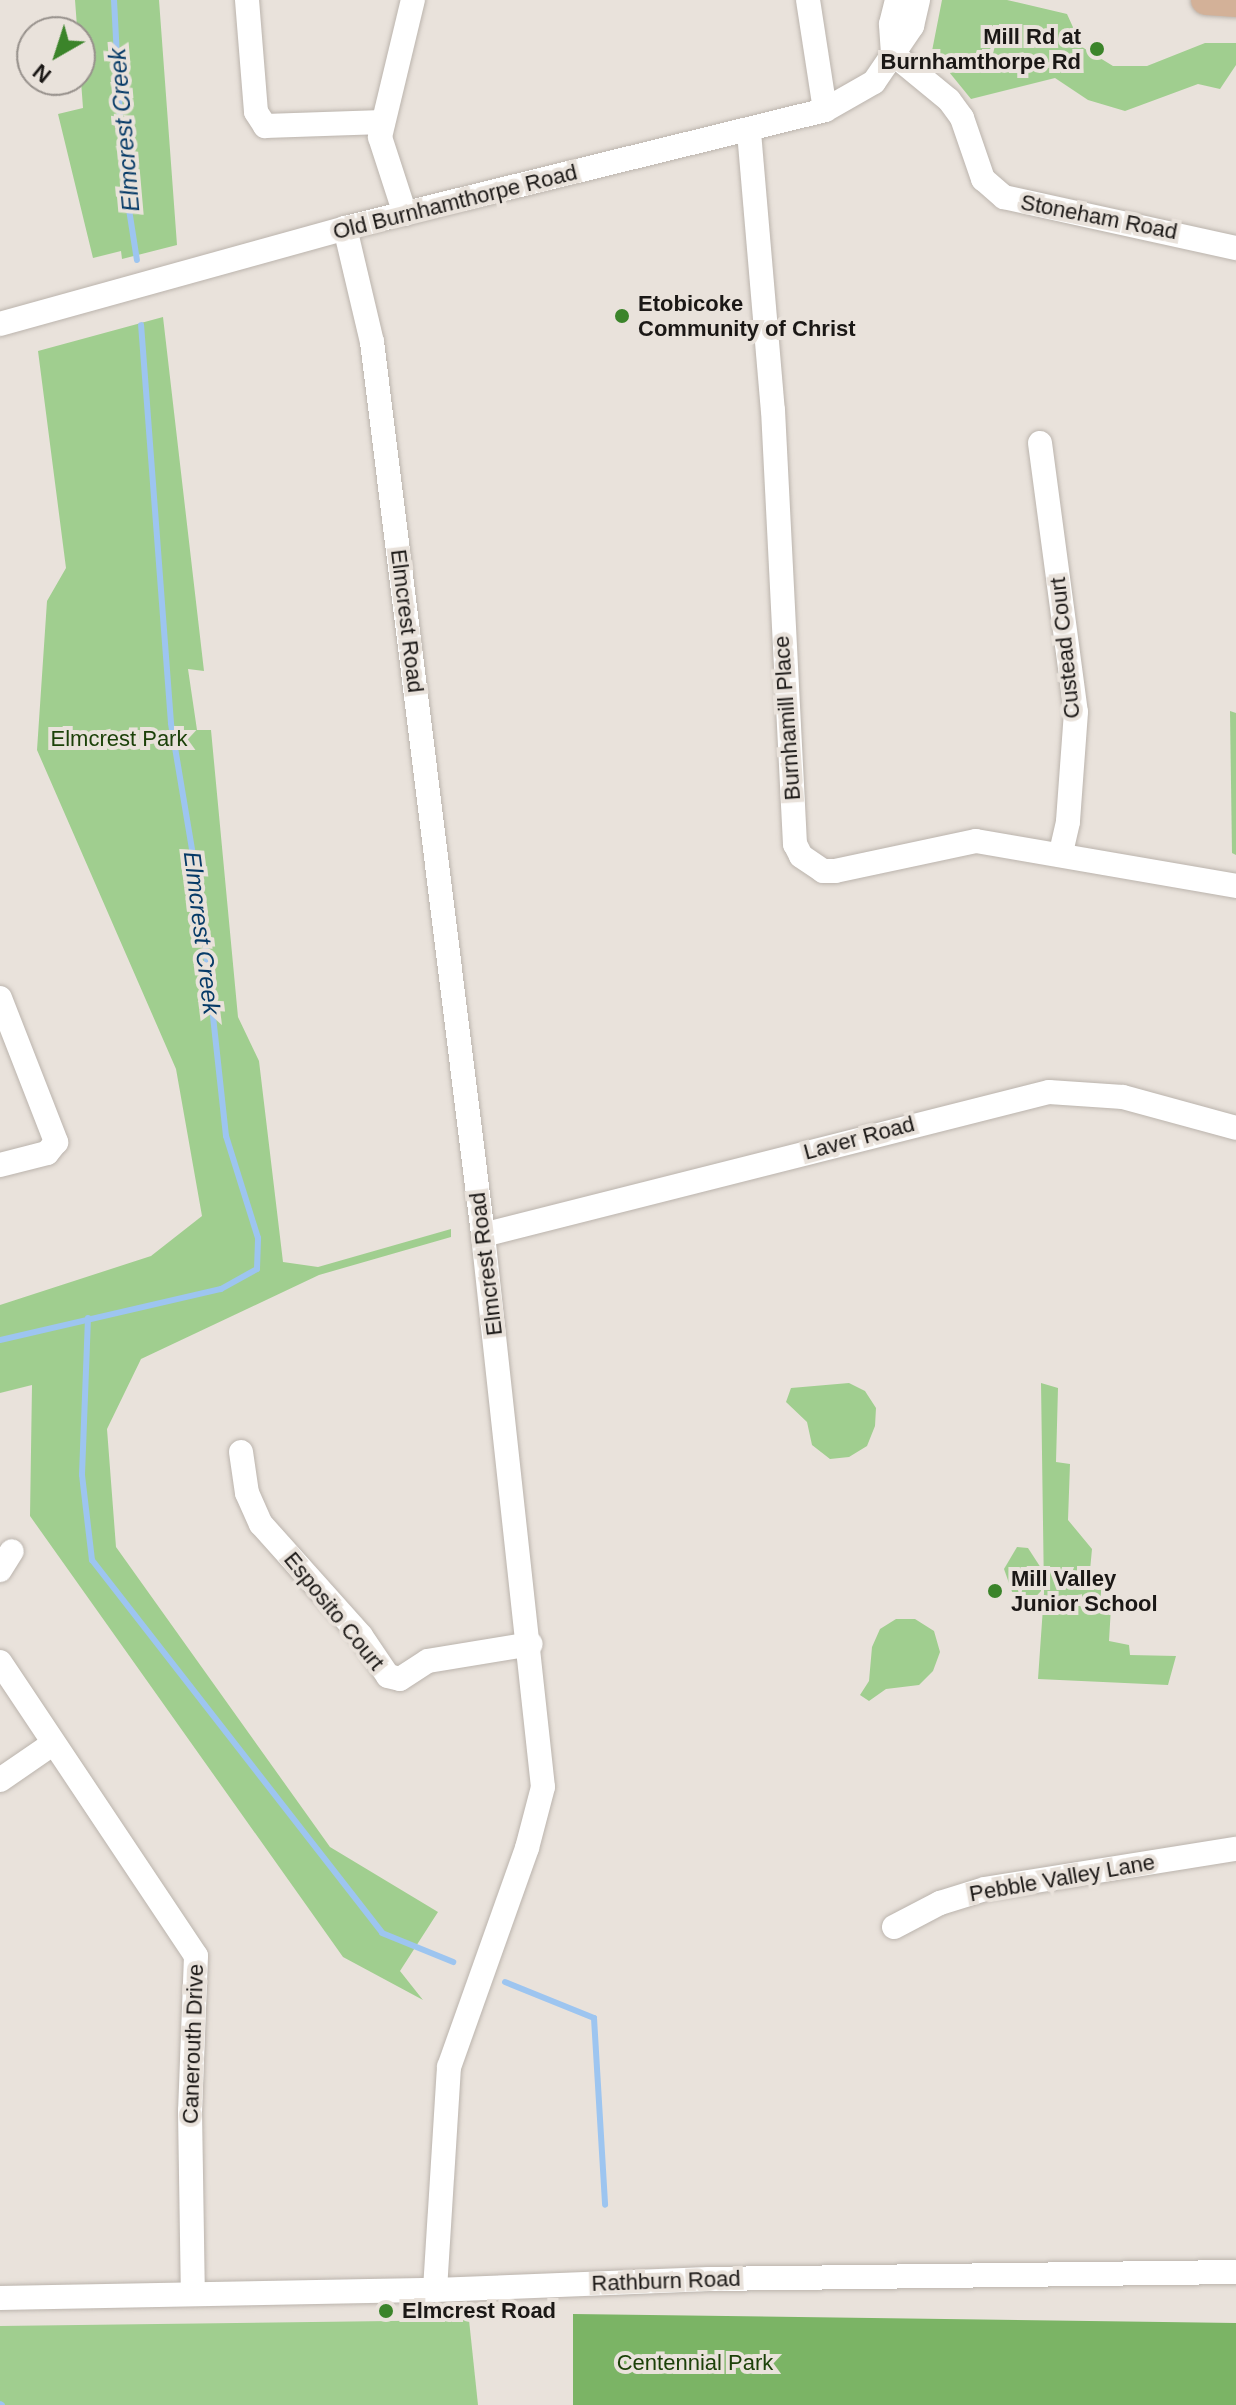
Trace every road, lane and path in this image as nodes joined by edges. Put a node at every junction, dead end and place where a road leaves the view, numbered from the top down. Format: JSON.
{"nodes":[{"id":1,"x":247,"y":0,"type":"edge"},
{"id":2,"x":413,"y":0,"type":"edge"},
{"id":3,"x":808,"y":0,"type":"edge"},
{"id":4,"x":897,"y":0,"type":"edge"},
{"id":5,"x":918,"y":0,"type":"edge"},
{"id":6,"x":1206,"y":0,"type":"edge"},
{"id":7,"x":1236,"y":2,"type":"edge"},
{"id":8,"x":893,"y":54,"type":"junction"},
{"id":9,"x":825,"y":110,"type":"junction"},
{"id":10,"x":383,"y":122,"type":"junction"},
{"id":11,"x":749,"y":132,"type":"junction"},
{"id":12,"x":405,"y":214,"type":"junction"},
{"id":13,"x":345,"y":228,"type":"junction"},
{"id":14,"x":1236,"y":248,"type":"edge"},
{"id":15,"x":0,"y":324,"type":"edge"},
{"id":16,"x":1040,"y":443,"type":"dead end"},
{"id":17,"x":1061,"y":852,"type":"junction"},
{"id":18,"x":1236,"y":886,"type":"edge"},
{"id":19,"x":0,"y":998,"type":"edge"},
{"id":20,"x":1236,"y":1128,"type":"edge"},
{"id":21,"x":0,"y":1165,"type":"edge"},
{"id":22,"x":483,"y":1235,"type":"junction"},
{"id":23,"x":241,"y":1452,"type":"dead end"},
{"id":24,"x":531,"y":1644,"type":"junction"},
{"id":25,"x":0,"y":1662,"type":"edge"},
{"id":26,"x":51,"y":1745,"type":"junction"},
{"id":27,"x":0,"y":1780,"type":"edge"},
{"id":28,"x":1236,"y":1849,"type":"edge"},
{"id":29,"x":894,"y":1927,"type":"dead end"},
{"id":30,"x":1236,"y":2272,"type":"edge"},
{"id":31,"x":435,"y":2290,"type":"junction"},
{"id":32,"x":193,"y":2294,"type":"junction"},
{"id":33,"x":0,"y":2298,"type":"edge"}],
"edges":[{"from":1,"to":10,"type":"street"},
{"from":2,"to":10,"type":"street"},
{"from":3,"to":9,"type":"street"},
{"from":4,"to":8,"type":"street"},
{"from":5,"to":8,"type":"street","name":"Old Burnhamthorpe Road"},
{"from":6,"to":7,"type":"main road"},
{"from":8,"to":9,"type":"street","name":"Old Burnhamthorpe Road"},
{"from":8,"to":14,"type":"street","name":"Stoneham Road"},
{"from":9,"to":11,"type":"street","name":"Old Burnhamthorpe Road"},
{"from":10,"to":12,"type":"street"},
{"from":11,"to":12,"type":"street","name":"Old Burnhamthorpe Road"},
{"from":11,"to":17,"type":"street","name":"Burnhamill Place"},
{"from":12,"to":13,"type":"street","name":"Old Burnhamthorpe Road"},
{"from":13,"to":15,"type":"street","name":"Old Burnhamthorpe Road"},
{"from":13,"to":22,"type":"street","name":"Elmcrest Road"},
{"from":16,"to":17,"type":"street","name":"Custead Court"},
{"from":17,"to":18,"type":"street","name":"Burnhamill Place"},
{"from":19,"to":21,"type":"street"},
{"from":20,"to":22,"type":"street","name":"Laver Road"},
{"from":22,"to":24,"type":"street","name":"Elmcrest Road"},
{"from":23,"to":24,"type":"street","name":"Esposito Court"},
{"from":24,"to":31,"type":"street","name":"Elmcrest Road"},
{"from":25,"to":26,"type":"street","name":"Canerouth Drive"},
{"from":26,"to":27,"type":"street"},
{"from":26,"to":32,"type":"street","name":"Canerouth Drive"},
{"from":28,"to":29,"type":"street","name":"Pebble Valley Lane"},
{"from":30,"to":31,"type":"street","name":"Rathburn Road"},
{"from":31,"to":32,"type":"street","name":"Rathburn Road"},
{"from":32,"to":33,"type":"street","name":"Rathburn Road"}]}
